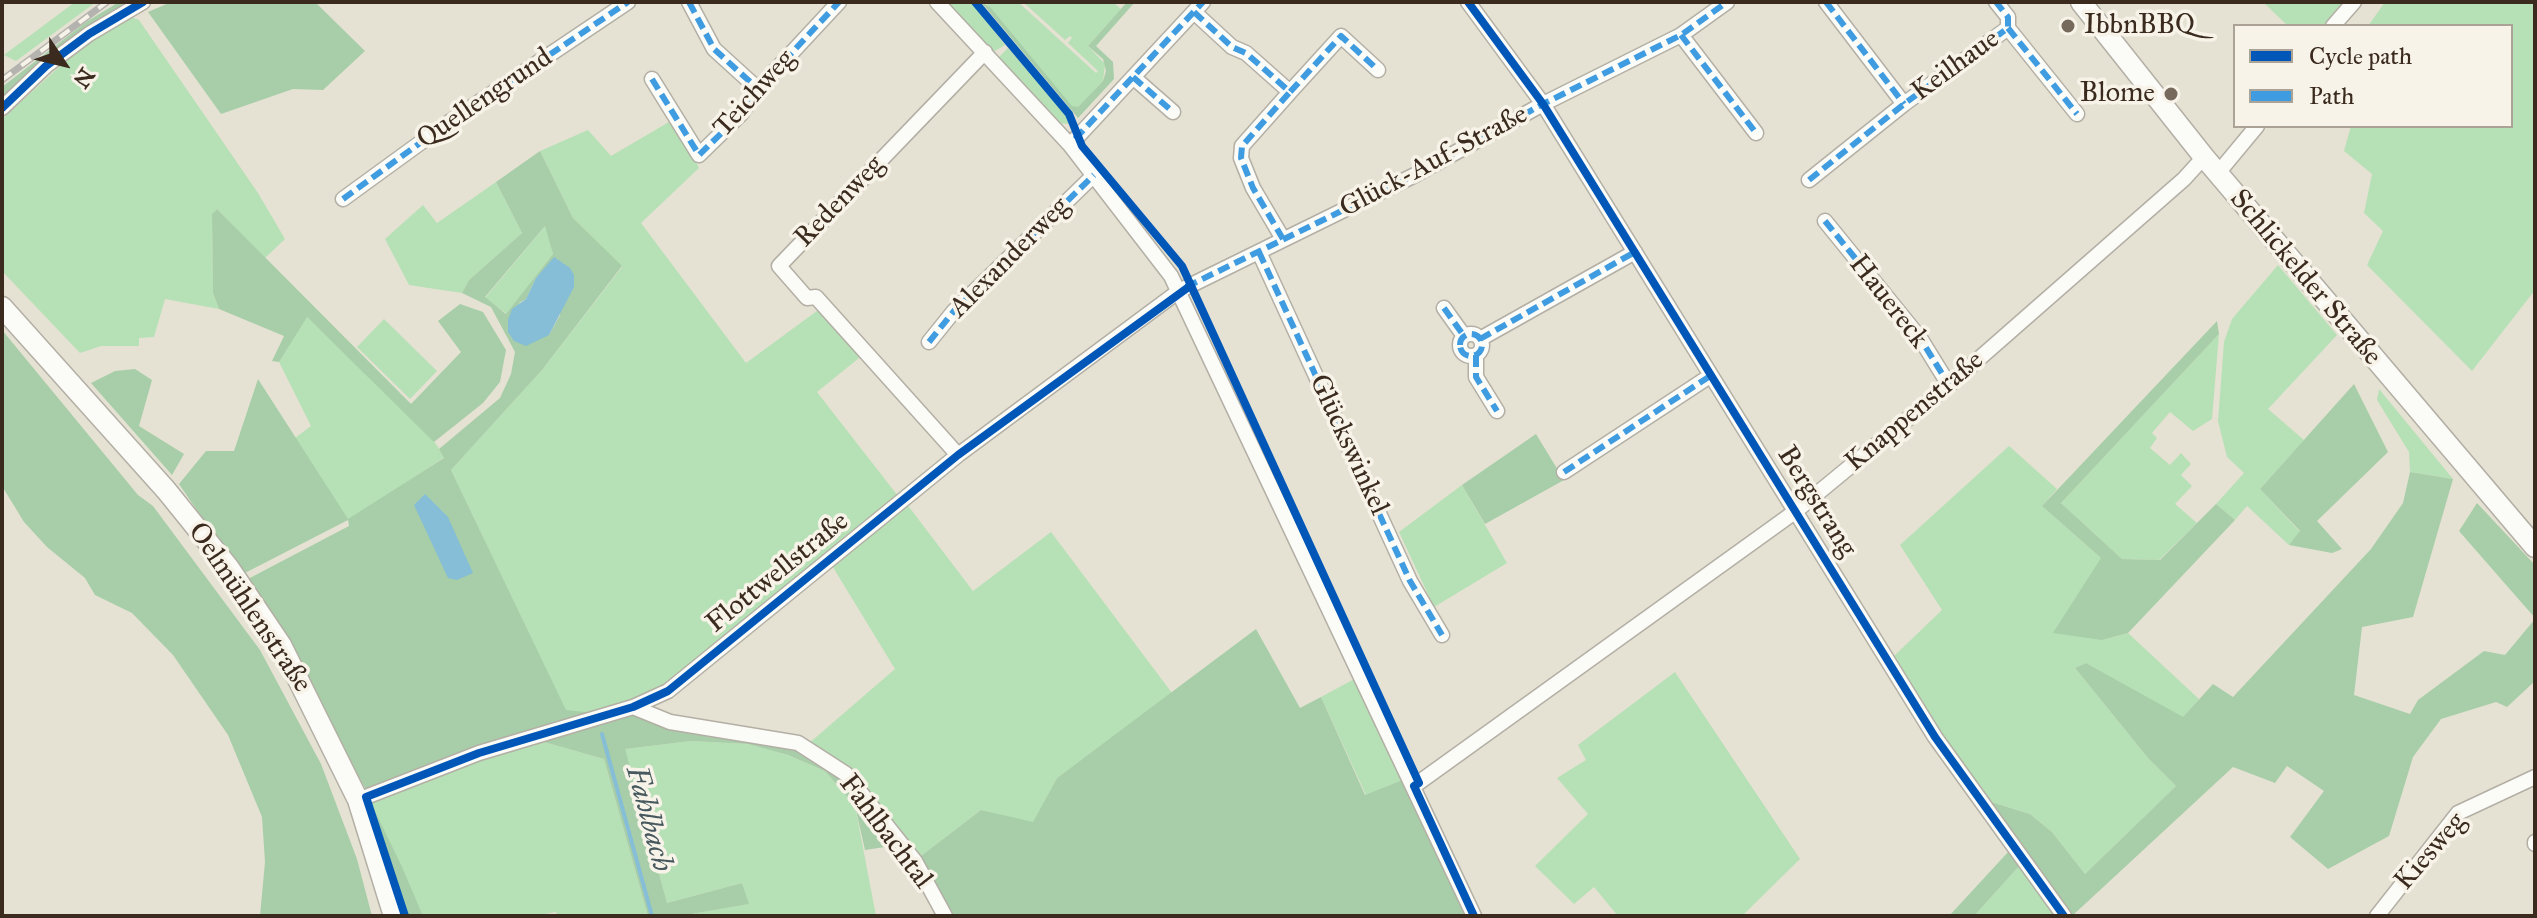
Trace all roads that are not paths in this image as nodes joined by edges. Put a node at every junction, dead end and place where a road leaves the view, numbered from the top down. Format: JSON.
{"nodes":[{"id":1,"x":143,"y":2,"type":"edge"},
{"id":2,"x":628,"y":2,"type":"edge"},
{"id":3,"x":689,"y":2,"type":"edge"},
{"id":4,"x":839,"y":2,"type":"edge"},
{"id":5,"x":937,"y":2,"type":"edge"},
{"id":6,"x":1468,"y":2,"type":"edge"},
{"id":7,"x":1727,"y":2,"type":"edge"},
{"id":8,"x":1826,"y":2,"type":"edge"},
{"id":9,"x":1996,"y":2,"type":"edge"},
{"id":10,"x":2081,"y":2,"type":"edge"},
{"id":11,"x":2354,"y":2,"type":"edge"},
{"id":12,"x":1199,"y":7,"type":"edge"},
{"id":13,"x":2335,"y":24,"type":"edge"},
{"id":14,"x":2008,"y":28,"type":"junction"},
{"id":15,"x":1681,"y":35,"type":"junction"},
{"id":16,"x":985,"y":52,"type":"junction"},
{"id":17,"x":1378,"y":70,"type":"dead end"},
{"id":18,"x":1133,"y":77,"type":"junction"},
{"id":19,"x":652,"y":79,"type":"dead end"},
{"id":20,"x":758,"y":89,"type":"junction"},
{"id":21,"x":1290,"y":92,"type":"junction"},
{"id":22,"x":1543,"y":104,"type":"junction"},
{"id":23,"x":1904,"y":104,"type":"junction"},
{"id":24,"x":2,"y":108,"type":"edge"},
{"id":25,"x":1173,"y":112,"type":"dead end"},
{"id":26,"x":2077,"y":114,"type":"dead end"},
{"id":27,"x":2255,"y":128,"type":"edge"},
{"id":28,"x":1756,"y":133,"type":"dead end"},
{"id":29,"x":1070,"y":145,"type":"junction"},
{"id":30,"x":2204,"y":157,"type":"junction"},
{"id":31,"x":2218,"y":173,"type":"junction"},
{"id":32,"x":1094,"y":175,"type":"junction"},
{"id":33,"x":1809,"y":180,"type":"dead end"},
{"id":34,"x":343,"y":199,"type":"dead end"},
{"id":35,"x":1825,"y":221,"type":"dead end"},
{"id":36,"x":1283,"y":239,"type":"junction"},
{"id":37,"x":1259,"y":252,"type":"junction"},
{"id":38,"x":1635,"y":252,"type":"junction"},
{"id":39,"x":1179,"y":291,"type":"junction"},
{"id":40,"x":2,"y":307,"type":"edge"},
{"id":41,"x":1444,"y":308,"type":"dead end"},
{"id":42,"x":1464,"y":336,"type":"junction"},
{"id":43,"x":1480,"y":339,"type":"junction"},
{"id":44,"x":929,"y":342,"type":"dead end"},
{"id":45,"x":1476,"y":355,"type":"junction"},
{"id":46,"x":1710,"y":376,"type":"junction"},
{"id":47,"x":1949,"y":385,"type":"junction"},
{"id":48,"x":1497,"y":411,"type":"dead end"},
{"id":49,"x":958,"y":455,"type":"junction"},
{"id":50,"x":1564,"y":472,"type":"dead end"},
{"id":51,"x":1796,"y":511,"type":"junction"},
{"id":52,"x":2535,"y":547,"type":"edge"},
{"id":53,"x":1442,"y":635,"type":"dead end"},
{"id":54,"x":633,"y":707,"type":"junction"},
{"id":55,"x":2535,"y":777,"type":"edge"},
{"id":56,"x":1414,"y":786,"type":"junction"},
{"id":57,"x":358,"y":800,"type":"junction"},
{"id":58,"x":394,"y":916,"type":"edge"},
{"id":59,"x":945,"y":916,"type":"edge"},
{"id":60,"x":1474,"y":916,"type":"edge"},
{"id":61,"x":2064,"y":916,"type":"edge"},
{"id":62,"x":2377,"y":916,"type":"edge"}],
"edges":[{"from":1,"to":24,"type":"street"},
{"from":2,"to":34,"type":"street","name":"Quellengrund"},
{"from":3,"to":20,"type":"street"},
{"from":4,"to":20,"type":"street","name":"Teichweg"},
{"from":5,"to":16,"type":"street"},
{"from":6,"to":22,"type":"street","name":"Bergstrang"},
{"from":7,"to":15,"type":"street","name":"Glück-Auf-Straße"},
{"from":8,"to":23,"type":"street","name":"Keilhaue"},
{"from":9,"to":14,"type":"street","name":"Keilhaue"},
{"from":10,"to":30,"type":"street","name":"Schlickelder Straße"},
{"from":11,"to":13,"type":"street"},
{"from":12,"to":18,"type":"street"},
{"from":12,"to":21,"type":"street"},
{"from":14,"to":23,"type":"street","name":"Keilhaue"},
{"from":14,"to":26,"type":"street","name":"Keilhaue"},
{"from":15,"to":22,"type":"street","name":"Glück-Auf-Straße"},
{"from":15,"to":28,"type":"street"},
{"from":16,"to":29,"type":"street"},
{"from":16,"to":49,"type":"street","name":"Redenweg"},
{"from":17,"to":21,"type":"street"},
{"from":18,"to":25,"type":"street"},
{"from":18,"to":29,"type":"street"},
{"from":19,"to":20,"type":"street","name":"Teichweg"},
{"from":21,"to":36,"type":"street"},
{"from":22,"to":36,"type":"street","name":"Glück-Auf-Straße"},
{"from":22,"to":38,"type":"street","name":"Bergstrang"},
{"from":23,"to":33,"type":"street","name":"Keilhaue"},
{"from":27,"to":31,"type":"street"},
{"from":29,"to":32,"type":"street"},
{"from":30,"to":31,"type":"street","name":"Schlickelder Straße"},
{"from":30,"to":47,"type":"street","name":"Knappenstraße"},
{"from":31,"to":52,"type":"street","name":"Schlickelder Straße"},
{"from":32,"to":39,"type":"street"},
{"from":32,"to":44,"type":"street","name":"Alexanderweg"},
{"from":35,"to":47,"type":"street","name":"Hauereck"},
{"from":36,"to":37,"type":"street","name":"Glück-Auf-Straße"},
{"from":37,"to":39,"type":"street","name":"Glück-Auf-Straße"},
{"from":37,"to":53,"type":"street","name":"Glückswinkel"},
{"from":38,"to":43,"type":"street"},
{"from":38,"to":46,"type":"street","name":"Bergstrang"},
{"from":39,"to":49,"type":"street","name":"Flottwellstraße"},
{"from":39,"to":56,"type":"street"},
{"from":40,"to":57,"type":"street","name":"Oelmühlenstraße"},
{"from":41,"to":42,"type":"street"},
{"from":42,"to":43,"type":"street"},
{"from":42,"to":45,"type":"street"},
{"from":43,"to":45,"type":"street"},
{"from":45,"to":48,"type":"street"},
{"from":46,"to":50,"type":"street"},
{"from":46,"to":51,"type":"street","name":"Bergstrang"},
{"from":47,"to":51,"type":"street","name":"Knappenstraße"},
{"from":49,"to":54,"type":"street","name":"Flottwellstraße"},
{"from":51,"to":56,"type":"street","name":"Knappenstraße"},
{"from":51,"to":61,"type":"street","name":"Bergstrang"},
{"from":54,"to":57,"type":"street","name":"Flottwellstraße"},
{"from":54,"to":59,"type":"street","name":"Fahlbachtal"},
{"from":55,"to":62,"type":"street","name":"Kiesweg"},
{"from":56,"to":60,"type":"street"},
{"from":57,"to":58,"type":"street","name":"Oelmühlenstraße"}]}
